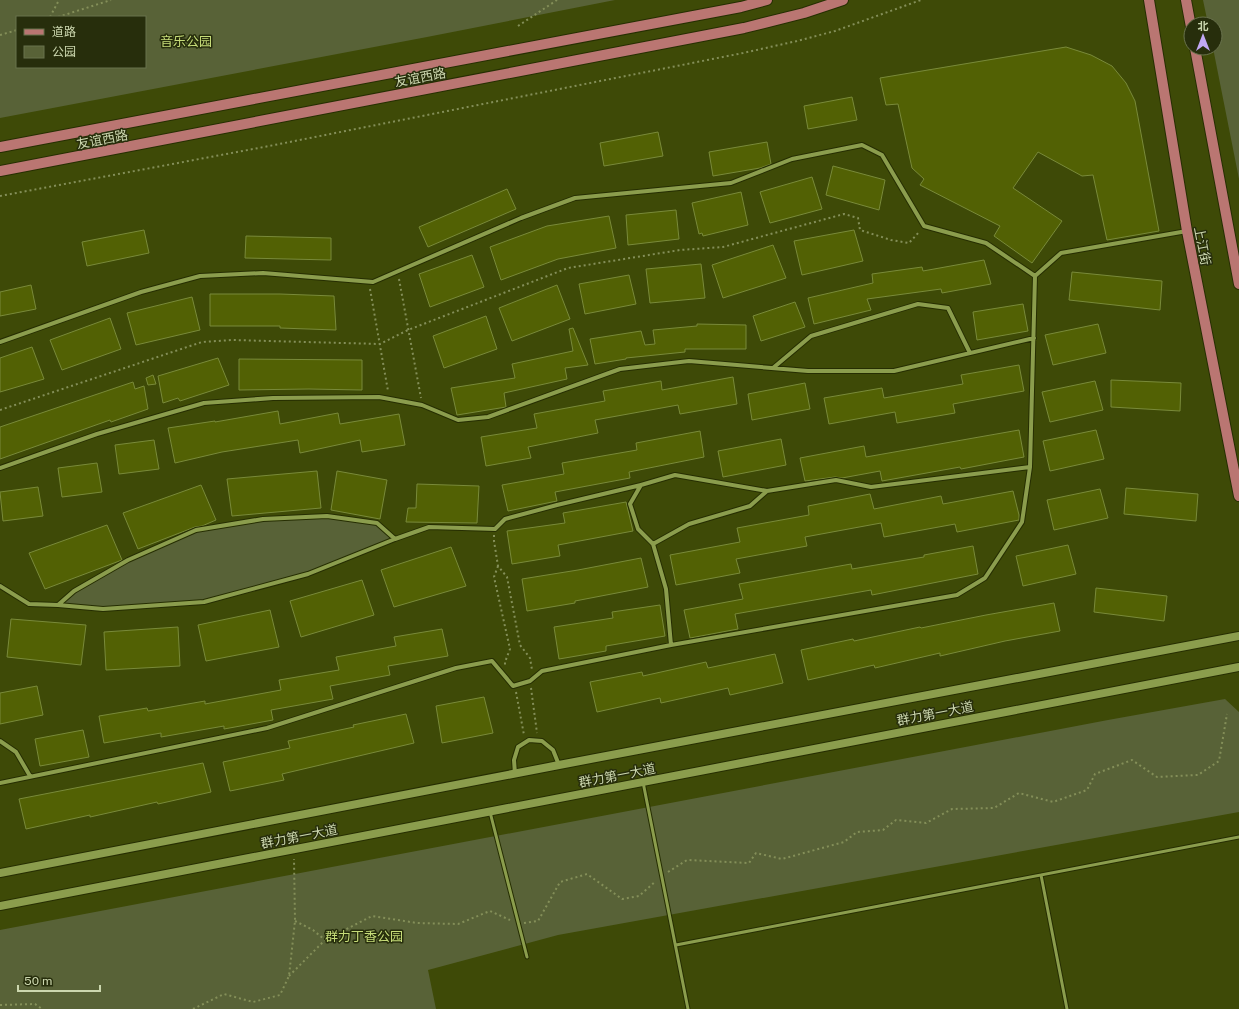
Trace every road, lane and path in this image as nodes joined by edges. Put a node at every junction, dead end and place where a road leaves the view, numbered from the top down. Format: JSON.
{"nodes":[{"id":1,"x":59,"y":0,"type":"edge"},
{"id":2,"x":112,"y":0,"type":"edge"},
{"id":3,"x":558,"y":0,"type":"edge"},
{"id":4,"x":767,"y":0,"type":"edge"},
{"id":5,"x":843,"y":0,"type":"edge"},
{"id":6,"x":921,"y":0,"type":"edge"},
{"id":7,"x":1149,"y":0,"type":"edge"},
{"id":8,"x":1186,"y":0,"type":"edge"},
{"id":9,"x":51,"y":16,"type":"edge"},
{"id":10,"x":61,"y":16,"type":"edge"},
{"id":11,"x":1189,"y":16,"type":"edge"},
{"id":12,"x":518,"y":26,"type":"dead end"},
{"id":13,"x":16,"y":30,"type":"edge"},
{"id":14,"x":0,"y":35,"type":"edge"},
{"id":15,"x":1196,"y":56,"type":"edge"},
{"id":16,"x":0,"y":147,"type":"edge"},
{"id":17,"x":0,"y":171,"type":"edge"},
{"id":18,"x":0,"y":196,"type":"edge"},
{"id":19,"x":924,"y":226,"type":"junction"},
{"id":20,"x":1187,"y":231,"type":"junction"},
{"id":21,"x":398,"y":272,"type":"junction"},
{"id":22,"x":1035,"y":276,"type":"junction"},
{"id":23,"x":369,"y":282,"type":"junction"},
{"id":24,"x":1239,"y":284,"type":"edge"},
{"id":25,"x":408,"y":330,"type":"junction"},
{"id":26,"x":1034,"y":338,"type":"junction"},
{"id":27,"x":0,"y":342,"type":"edge"},
{"id":28,"x":380,"y":344,"type":"junction"},
{"id":29,"x":970,"y":353,"type":"junction"},
{"id":30,"x":773,"y":368,"type":"junction"},
{"id":31,"x":390,"y":399,"type":"junction"},
{"id":32,"x":422,"y":405,"type":"junction"},
{"id":33,"x":0,"y":410,"type":"edge"},
{"id":34,"x":1030,"y":467,"type":"junction"},
{"id":35,"x":0,"y":468,"type":"edge"},
{"id":36,"x":641,"y":485,"type":"junction"},
{"id":37,"x":767,"y":491,"type":"junction"},
{"id":38,"x":1239,"y":496,"type":"edge"},
{"id":39,"x":495,"y":529,"type":"junction"},
{"id":40,"x":395,"y":539,"type":"junction"},
{"id":41,"x":653,"y":544,"type":"junction"},
{"id":42,"x":498,"y":566,"type":"junction"},
{"id":43,"x":0,"y":586,"type":"edge"},
{"id":44,"x":58,"y":605,"type":"junction"},
{"id":45,"x":1239,"y":636,"type":"edge"},
{"id":46,"x":671,"y":644,"type":"junction"},
{"id":47,"x":505,"y":667,"type":"dead end"},
{"id":48,"x":1239,"y":667,"type":"edge"},
{"id":49,"x":530,"y":681,"type":"junction"},
{"id":50,"x":513,"y":686,"type":"junction"},
{"id":51,"x":1227,"y":714,"type":"dead end"},
{"id":52,"x":538,"y":740,"type":"junction"},
{"id":53,"x":0,"y":741,"type":"edge"},
{"id":54,"x":525,"y":742,"type":"junction"},
{"id":55,"x":559,"y":765,"type":"junction"},
{"id":56,"x":515,"y":774,"type":"junction"},
{"id":57,"x":30,"y":776,"type":"junction"},
{"id":58,"x":643,"y":782,"type":"junction"},
{"id":59,"x":0,"y":783,"type":"edge"},
{"id":60,"x":490,"y":812,"type":"junction"},
{"id":61,"x":1239,"y":837,"type":"edge"},
{"id":62,"x":293,"y":849,"type":"junction"},
{"id":63,"x":0,"y":873,"type":"edge"},
{"id":64,"x":1041,"y":875,"type":"junction"},
{"id":65,"x":662,"y":876,"type":"junction"},
{"id":66,"x":0,"y":906,"type":"edge"},
{"id":67,"x":295,"y":921,"type":"junction"},
{"id":68,"x":518,"y":923,"type":"junction"},
{"id":69,"x":325,"y":940,"type":"junction"},
{"id":70,"x":676,"y":945,"type":"junction"},
{"id":71,"x":527,"y":958,"type":"dead end"},
{"id":72,"x":289,"y":976,"type":"junction"},
{"id":73,"x":0,"y":1005,"type":"edge"},
{"id":74,"x":42,"y":1009,"type":"edge"},
{"id":75,"x":193,"y":1009,"type":"edge"},
{"id":76,"x":688,"y":1009,"type":"edge"},
{"id":77,"x":1067,"y":1009,"type":"edge"}],
"edges":[{"from":1,"to":9,"type":"path"},
{"from":2,"to":10,"type":"path"},
{"from":3,"to":12,"type":"path"},
{"from":4,"to":16,"type":"main road","name":"友谊西路"},
{"from":5,"to":17,"type":"main road","name":"友谊西路"},
{"from":6,"to":18,"type":"path"},
{"from":7,"to":20,"type":"main road","name":"上江街"},
{"from":8,"to":11,"type":"main road"},
{"from":13,"to":14,"type":"path"},
{"from":15,"to":24,"type":"main road"},
{"from":19,"to":21,"type":"street"},
{"from":19,"to":22,"type":"street"},
{"from":19,"to":25,"type":"path"},
{"from":20,"to":22,"type":"street"},
{"from":20,"to":38,"type":"main road","name":"上江街"},
{"from":21,"to":23,"type":"street"},
{"from":21,"to":25,"type":"path"},
{"from":22,"to":26,"type":"street"},
{"from":23,"to":27,"type":"street"},
{"from":23,"to":28,"type":"path"},
{"from":25,"to":28,"type":"path"},
{"from":25,"to":32,"type":"path"},
{"from":26,"to":29,"type":"street"},
{"from":26,"to":34,"type":"street"},
{"from":28,"to":31,"type":"path"},
{"from":28,"to":33,"type":"path"},
{"from":29,"to":30,"type":"street"},
{"from":29,"to":30,"type":"street"},
{"from":30,"to":32,"type":"street"},
{"from":31,"to":32,"type":"street"},
{"from":31,"to":35,"type":"street"},
{"from":34,"to":37,"type":"street"},
{"from":34,"to":46,"type":"street"},
{"from":36,"to":37,"type":"street"},
{"from":36,"to":39,"type":"street"},
{"from":36,"to":41,"type":"street"},
{"from":37,"to":41,"type":"street"},
{"from":39,"to":40,"type":"street"},
{"from":39,"to":42,"type":"path"},
{"from":40,"to":44,"type":"street"},
{"from":40,"to":44,"type":"street"},
{"from":41,"to":46,"type":"street"},
{"from":42,"to":47,"type":"path"},
{"from":42,"to":49,"type":"path"},
{"from":43,"to":44,"type":"street"},
{"from":45,"to":55,"type":"main road","name":"群力第一大道"},
{"from":46,"to":49,"type":"street"},
{"from":48,"to":58,"type":"main road","name":"群力第一大道"},
{"from":49,"to":50,"type":"street"},
{"from":49,"to":52,"type":"path"},
{"from":50,"to":54,"type":"path"},
{"from":50,"to":57,"type":"street"},
{"from":51,"to":65,"type":"path"},
{"from":52,"to":54,"type":"street"},
{"from":52,"to":55,"type":"street"},
{"from":53,"to":57,"type":"street"},
{"from":54,"to":56,"type":"street"},
{"from":55,"to":56,"type":"main road","name":"群力第一大道"},
{"from":56,"to":63,"type":"main road","name":"群力第一大道"},
{"from":57,"to":59,"type":"street"},
{"from":58,"to":60,"type":"main road","name":"群力第一大道"},
{"from":58,"to":65,"type":"lane"},
{"from":60,"to":62,"type":"main road","name":"群力第一大道"},
{"from":60,"to":68,"type":"lane"},
{"from":61,"to":64,"type":"lane"},
{"from":62,"to":66,"type":"main road","name":"群力第一大道"},
{"from":62,"to":67,"type":"path"},
{"from":64,"to":70,"type":"lane"},
{"from":64,"to":77,"type":"lane"},
{"from":65,"to":68,"type":"path"},
{"from":65,"to":70,"type":"lane"},
{"from":67,"to":69,"type":"path"},
{"from":67,"to":72,"type":"path"},
{"from":68,"to":69,"type":"path"},
{"from":68,"to":71,"type":"lane"},
{"from":69,"to":72,"type":"path"},
{"from":70,"to":76,"type":"lane"},
{"from":72,"to":75,"type":"path"},
{"from":73,"to":74,"type":"path"}]}
